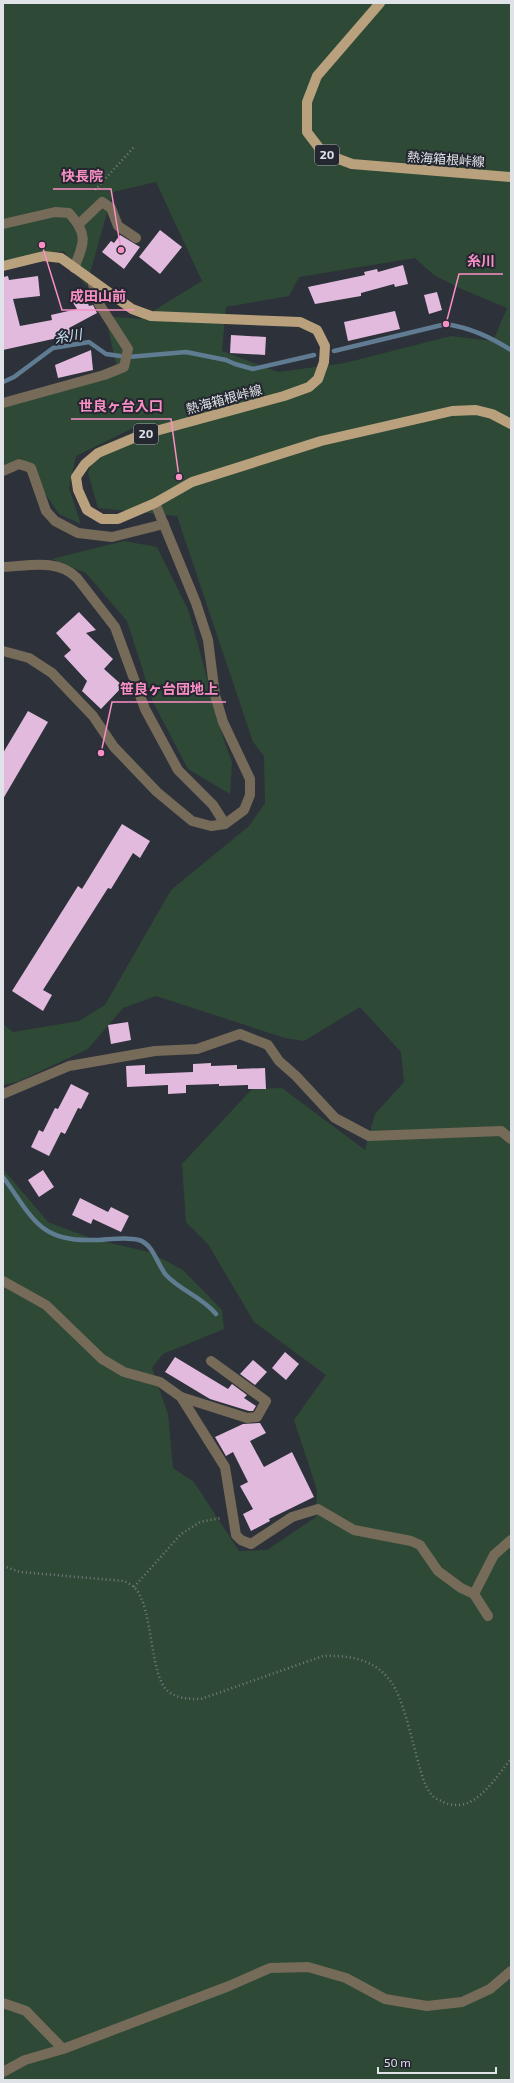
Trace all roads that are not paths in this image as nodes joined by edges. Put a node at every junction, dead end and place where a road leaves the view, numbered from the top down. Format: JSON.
{"nodes":[{"id":1,"x":380,"y":3,"type":"edge"},
{"id":2,"x":511,"y":177,"type":"edge"},
{"id":3,"x":3,"y":224,"type":"edge"},
{"id":4,"x":79,"y":224,"type":"junction"},
{"id":5,"x":136,"y":238,"type":"dead end"},
{"id":6,"x":3,"y":266,"type":"edge"},
{"id":7,"x":74,"y":268,"type":"junction"},
{"id":8,"x":92,"y":281,"type":"junction"},
{"id":9,"x":3,"y":403,"type":"edge"},
{"id":10,"x":511,"y":424,"type":"edge"},
{"id":11,"x":3,"y":471,"type":"edge"},
{"id":12,"x":155,"y":503,"type":"junction"},
{"id":13,"x":164,"y":524,"type":"junction"},
{"id":14,"x":3,"y":567,"type":"edge"},
{"id":15,"x":3,"y":651,"type":"edge"},
{"id":16,"x":225,"y":824,"type":"junction"},
{"id":17,"x":3,"y":1094,"type":"edge"},
{"id":18,"x":511,"y":1139,"type":"edge"},
{"id":19,"x":3,"y":1281,"type":"edge"},
{"id":20,"x":211,"y":1361,"type":"dead end"},
{"id":21,"x":181,"y":1397,"type":"junction"},
{"id":22,"x":511,"y":1540,"type":"edge"},
{"id":23,"x":474,"y":1594,"type":"junction"},
{"id":24,"x":488,"y":1616,"type":"dead end"},
{"id":25,"x":511,"y":1971,"type":"edge"},
{"id":26,"x":3,"y":2003,"type":"edge"},
{"id":27,"x":63,"y":2049,"type":"junction"},
{"id":28,"x":3,"y":2072,"type":"edge"}],
"edges":[{"from":1,"to":2,"type":"main road","name":"熱海箱根峠線","number":"20"},
{"from":3,"to":4,"type":"street"},
{"from":4,"to":5,"type":"street"},
{"from":4,"to":7,"type":"street"},
{"from":6,"to":7,"type":"main road","name":"熱海箱根峠線","number":"20"},
{"from":7,"to":8,"type":"main road","name":"熱海箱根峠線","number":"20"},
{"from":8,"to":9,"type":"street"},
{"from":8,"to":12,"type":"main road","name":"熱海箱根峠線","number":"20"},
{"from":10,"to":12,"type":"main road","name":"熱海箱根峠線","number":"20"},
{"from":11,"to":13,"type":"street"},
{"from":12,"to":13,"type":"street"},
{"from":13,"to":16,"type":"street"},
{"from":14,"to":16,"type":"street"},
{"from":15,"to":16,"type":"street"},
{"from":17,"to":18,"type":"street"},
{"from":19,"to":21,"type":"street"},
{"from":20,"to":21,"type":"street"},
{"from":21,"to":23,"type":"street"},
{"from":22,"to":23,"type":"street"},
{"from":23,"to":24,"type":"street"},
{"from":25,"to":27,"type":"street"},
{"from":26,"to":27,"type":"street"},
{"from":27,"to":28,"type":"street"}]}
